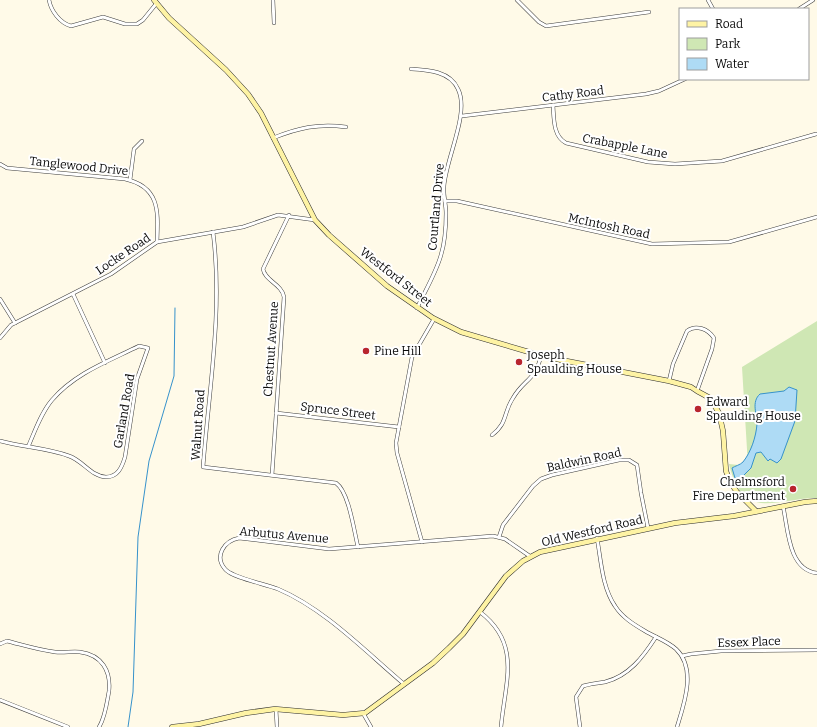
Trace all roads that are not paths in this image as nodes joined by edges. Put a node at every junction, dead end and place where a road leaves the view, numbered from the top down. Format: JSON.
{"nodes":[{"id":1,"x":49,"y":0,"type":"edge"},
{"id":2,"x":273,"y":0,"type":"edge"},
{"id":3,"x":517,"y":0,"type":"edge"},
{"id":4,"x":813,"y":0,"type":"edge"},
{"id":5,"x":155,"y":2,"type":"edge"},
{"id":6,"x":801,"y":8,"type":"edge"},
{"id":7,"x":649,"y":12,"type":"dead end"},
{"id":8,"x":274,"y":23,"type":"dead end"},
{"id":9,"x":411,"y":69,"type":"dead end"},
{"id":10,"x":683,"y":80,"type":"edge"},
{"id":11,"x":553,"y":105,"type":"junction"},
{"id":12,"x":462,"y":116,"type":"junction"},
{"id":13,"x":346,"y":127,"type":"dead end"},
{"id":14,"x":816,"y":134,"type":"dead end"},
{"id":15,"x":273,"y":138,"type":"junction"},
{"id":16,"x":142,"y":141,"type":"dead end"},
{"id":17,"x":0,"y":164,"type":"edge"},
{"id":18,"x":130,"y":180,"type":"junction"},
{"id":19,"x":445,"y":202,"type":"junction"},
{"id":20,"x":289,"y":215,"type":"junction"},
{"id":21,"x":817,"y":217,"type":"edge"},
{"id":22,"x":315,"y":220,"type":"junction"},
{"id":23,"x":213,"y":232,"type":"junction"},
{"id":24,"x":157,"y":242,"type":"junction"},
{"id":25,"x":73,"y":294,"type":"junction"},
{"id":26,"x":0,"y":299,"type":"edge"},
{"id":27,"x":417,"y":308,"type":"junction"},
{"id":28,"x":434,"y":318,"type":"junction"},
{"id":29,"x":15,"y":323,"type":"junction"},
{"id":30,"x":0,"y":338,"type":"edge"},
{"id":31,"x":541,"y":356,"type":"junction"},
{"id":32,"x":105,"y":363,"type":"junction"},
{"id":33,"x":669,"y":381,"type":"junction"},
{"id":34,"x":697,"y":390,"type":"junction"},
{"id":35,"x":276,"y":413,"type":"junction"},
{"id":36,"x":399,"y":427,"type":"junction"},
{"id":37,"x":492,"y":435,"type":"dead end"},
{"id":38,"x":0,"y":441,"type":"edge"},
{"id":39,"x":28,"y":446,"type":"junction"},
{"id":40,"x":272,"y":475,"type":"junction"},
{"id":41,"x":817,"y":501,"type":"edge"},
{"id":42,"x":783,"y":506,"type":"junction"},
{"id":43,"x":756,"y":511,"type":"junction"},
{"id":44,"x":648,"y":528,"type":"junction"},
{"id":45,"x":499,"y":537,"type":"junction"},
{"id":46,"x":597,"y":538,"type":"junction"},
{"id":47,"x":422,"y":542,"type":"junction"},
{"id":48,"x":358,"y":547,"type":"junction"},
{"id":49,"x":530,"y":557,"type":"junction"},
{"id":50,"x":817,"y":574,"type":"edge"},
{"id":51,"x":480,"y":612,"type":"junction"},
{"id":52,"x":656,"y":637,"type":"junction"},
{"id":53,"x":0,"y":644,"type":"edge"},
{"id":54,"x":817,"y":650,"type":"edge"},
{"id":55,"x":682,"y":656,"type":"junction"},
{"id":56,"x":404,"y":684,"type":"junction"},
{"id":57,"x":0,"y":700,"type":"edge"},
{"id":58,"x":276,"y":709,"type":"junction"},
{"id":59,"x":363,"y":713,"type":"junction"},
{"id":60,"x":68,"y":727,"type":"edge"},
{"id":61,"x":99,"y":727,"type":"edge"},
{"id":62,"x":172,"y":727,"type":"edge"},
{"id":63,"x":180,"y":727,"type":"edge"},
{"id":64,"x":277,"y":727,"type":"edge"},
{"id":65,"x":371,"y":727,"type":"edge"},
{"id":66,"x":501,"y":727,"type":"edge"},
{"id":67,"x":580,"y":727,"type":"edge"},
{"id":68,"x":677,"y":727,"type":"edge"}],
"edges":[{"from":1,"to":5,"type":"street"},
{"from":2,"to":8,"type":"street"},
{"from":3,"to":7,"type":"street"},
{"from":4,"to":6,"type":"street"},
{"from":5,"to":15,"type":"main road","name":"Westford Street"},
{"from":9,"to":12,"type":"street","name":"Courtland Drive"},
{"from":10,"to":11,"type":"street","name":"Cathy Road"},
{"from":11,"to":12,"type":"street","name":"Cathy Road"},
{"from":11,"to":14,"type":"street","name":"Crabapple Lane"},
{"from":12,"to":19,"type":"street","name":"Courtland Drive"},
{"from":13,"to":15,"type":"street"},
{"from":15,"to":22,"type":"main road","name":"Westford Street"},
{"from":16,"to":18,"type":"street"},
{"from":17,"to":18,"type":"street","name":"Tanglewood Drive"},
{"from":18,"to":24,"type":"street","name":"Tanglewood Drive"},
{"from":19,"to":21,"type":"street","name":"McIntosh Road"},
{"from":19,"to":27,"type":"street","name":"Courtland Drive"},
{"from":20,"to":22,"type":"street","name":"Locke Road"},
{"from":20,"to":23,"type":"street","name":"Locke Road"},
{"from":20,"to":35,"type":"street","name":"Chestnut Avenue"},
{"from":22,"to":27,"type":"main road","name":"Westford Street"},
{"from":23,"to":24,"type":"street","name":"Locke Road"},
{"from":23,"to":40,"type":"street","name":"Walnut Road"},
{"from":24,"to":25,"type":"street","name":"Locke Road"},
{"from":25,"to":29,"type":"street","name":"Locke Road"},
{"from":25,"to":32,"type":"street"},
{"from":26,"to":29,"type":"street"},
{"from":27,"to":28,"type":"main road","name":"Westford Street"},
{"from":28,"to":31,"type":"main road","name":"Westford Street"},
{"from":28,"to":36,"type":"street"},
{"from":29,"to":30,"type":"street","name":"Locke Road"},
{"from":31,"to":33,"type":"main road","name":"Westford Street"},
{"from":31,"to":37,"type":"street"},
{"from":32,"to":39,"type":"street","name":"Garland Road"},
{"from":32,"to":39,"type":"street","name":"Garland Road"},
{"from":33,"to":34,"type":"main road","name":"Westford Street"},
{"from":33,"to":34,"type":"street"},
{"from":34,"to":43,"type":"main road","name":"Westford Street"},
{"from":35,"to":36,"type":"street","name":"Spruce Street"},
{"from":35,"to":40,"type":"street","name":"Chestnut Avenue"},
{"from":36,"to":47,"type":"street"},
{"from":38,"to":39,"type":"street","name":"Garland Road"},
{"from":40,"to":48,"type":"street","name":"Walnut Road"},
{"from":41,"to":42,"type":"main road","name":"Old Westford Road"},
{"from":42,"to":43,"type":"main road","name":"Old Westford Road"},
{"from":42,"to":50,"type":"street"},
{"from":43,"to":44,"type":"main road","name":"Old Westford Road"},
{"from":44,"to":45,"type":"street","name":"Baldwin Road"},
{"from":44,"to":46,"type":"main road","name":"Old Westford Road"},
{"from":45,"to":47,"type":"street","name":"Arbutus Avenue"},
{"from":45,"to":49,"type":"street"},
{"from":46,"to":49,"type":"main road","name":"Old Westford Road"},
{"from":46,"to":52,"type":"street"},
{"from":47,"to":48,"type":"street","name":"Arbutus Avenue"},
{"from":48,"to":56,"type":"street","name":"Arbutus Avenue"},
{"from":49,"to":51,"type":"main road","name":"Old Westford Road"},
{"from":51,"to":56,"type":"main road","name":"Old Westford Road"},
{"from":51,"to":66,"type":"street"},
{"from":52,"to":55,"type":"street"},
{"from":52,"to":67,"type":"street"},
{"from":53,"to":61,"type":"street"},
{"from":54,"to":55,"type":"street","name":"Essex Place"},
{"from":55,"to":68,"type":"street"},
{"from":56,"to":59,"type":"main road","name":"Old Westford Road"},
{"from":57,"to":60,"type":"street"},
{"from":58,"to":59,"type":"main road","name":"Old Westford Road"},
{"from":58,"to":63,"type":"main road","name":"Old Westford Road"},
{"from":58,"to":64,"type":"street"},
{"from":59,"to":65,"type":"street"},
{"from":62,"to":63,"type":"main road","name":"Old Westford Road"}]}
